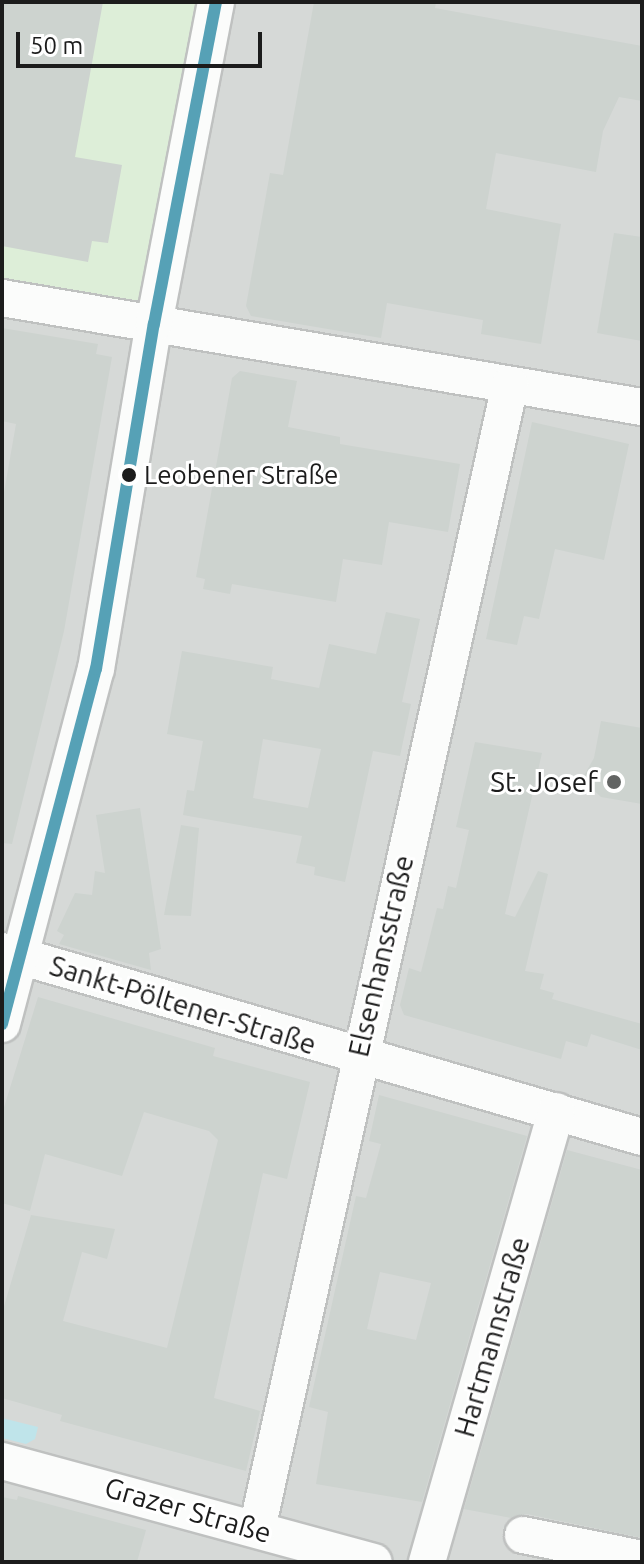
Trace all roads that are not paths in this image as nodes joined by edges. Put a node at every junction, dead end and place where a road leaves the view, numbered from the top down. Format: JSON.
{"nodes":[{"id":1,"x":216,"y":2,"type":"edge"},
{"id":2,"x":2,"y":298,"type":"edge"},
{"id":3,"x":154,"y":324,"type":"junction"},
{"id":4,"x":510,"y":385,"type":"junction"},
{"id":5,"x":642,"y":407,"type":"edge"},
{"id":6,"x":12,"y":954,"type":"edge"},
{"id":7,"x":2,"y":1024,"type":"edge"},
{"id":8,"x":359,"y":1057,"type":"junction"},
{"id":9,"x":556,"y":1111,"type":"junction"},
{"id":10,"x":642,"y":1137,"type":"edge"},
{"id":11,"x":2,"y":1461,"type":"edge"},
{"id":12,"x":257,"y":1529,"type":"junction"},
{"id":13,"x":523,"y":1535,"type":"dead end"},
{"id":14,"x":642,"y":1559,"type":"edge"},
{"id":15,"x":373,"y":1562,"type":"edge"},
{"id":16,"x":427,"y":1562,"type":"edge"}],
"edges":[{"from":1,"to":3,"type":"street"},
{"from":2,"to":3,"type":"street"},
{"from":3,"to":4,"type":"street"},
{"from":3,"to":6,"type":"street"},
{"from":4,"to":5,"type":"street"},
{"from":4,"to":8,"type":"street","name":"Elsenhansstraße"},
{"from":6,"to":7,"type":"street"},
{"from":6,"to":8,"type":"street","name":"Sankt-Pöltener-Straße"},
{"from":8,"to":9,"type":"street","name":"Sankt-Pöltener-Straße"},
{"from":8,"to":12,"type":"street","name":"Elsenhansstraße"},
{"from":9,"to":10,"type":"street","name":"Sankt-Pöltener-Straße"},
{"from":9,"to":16,"type":"street","name":"Hartmannstraße"},
{"from":11,"to":12,"type":"street","name":"Grazer Straße"},
{"from":12,"to":15,"type":"street","name":"Grazer Straße"},
{"from":13,"to":14,"type":"street"}]}
